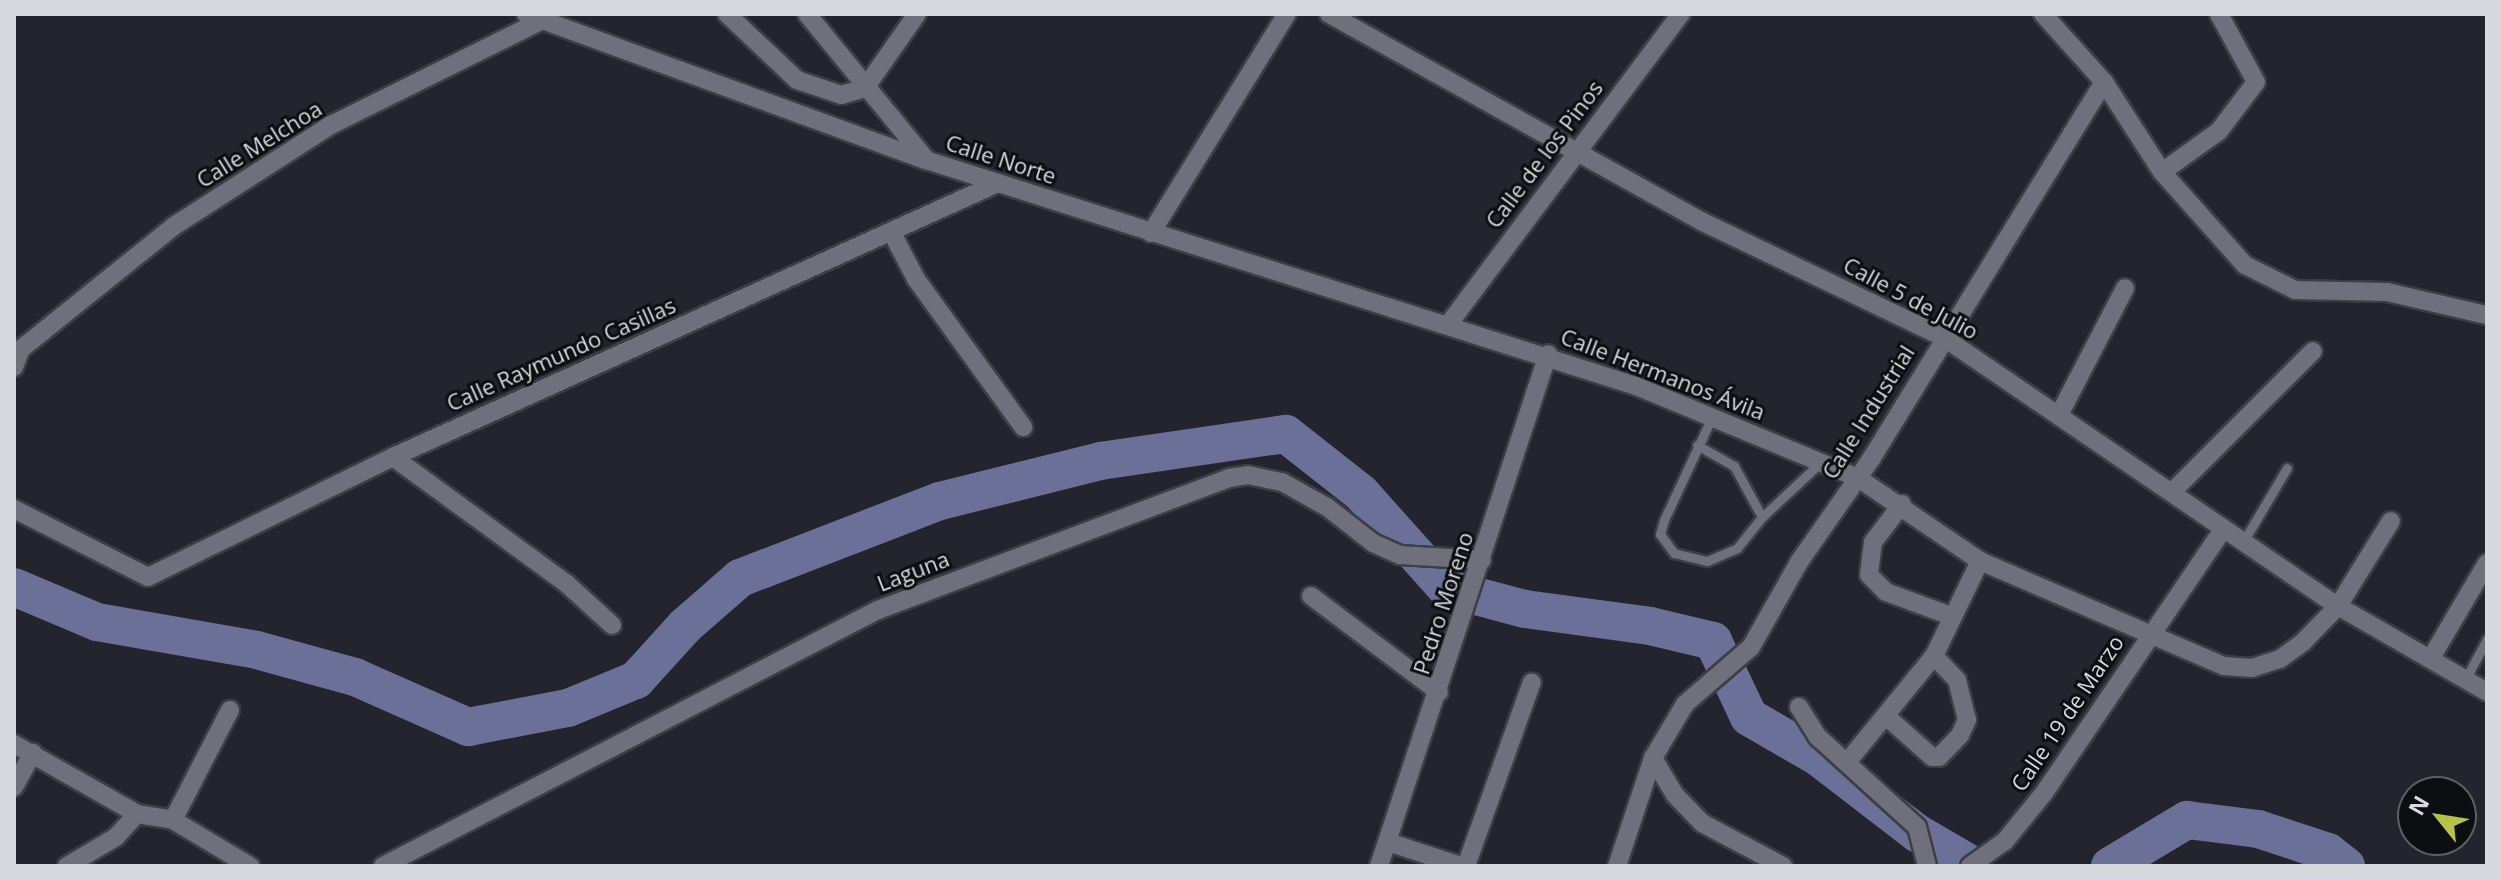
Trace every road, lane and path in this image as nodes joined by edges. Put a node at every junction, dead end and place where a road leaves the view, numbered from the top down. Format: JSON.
{"nodes":[{"id":1,"x":526,"y":14,"type":"edge"},
{"id":2,"x":727,"y":14,"type":"edge"},
{"id":3,"x":807,"y":14,"type":"edge"},
{"id":4,"x":917,"y":14,"type":"edge"},
{"id":5,"x":1287,"y":14,"type":"edge"},
{"id":6,"x":1329,"y":14,"type":"edge"},
{"id":7,"x":1681,"y":14,"type":"edge"},
{"id":8,"x":2043,"y":14,"type":"edge"},
{"id":9,"x":2219,"y":14,"type":"edge"},
{"id":10,"x":547,"y":18,"type":"junction"},
{"id":11,"x":1359,"y":22,"type":"edge"},
{"id":12,"x":2104,"y":82,"type":"junction"},
{"id":13,"x":865,"y":88,"type":"junction"},
{"id":14,"x":1575,"y":150,"type":"junction"},
{"id":15,"x":926,"y":160,"type":"junction"},
{"id":16,"x":2162,"y":172,"type":"junction"},
{"id":17,"x":998,"y":183,"type":"junction"},
{"id":18,"x":892,"y":233,"type":"junction"},
{"id":19,"x":1151,"y":233,"type":"junction"},
{"id":20,"x":2125,"y":288,"type":"dead end"},
{"id":21,"x":2487,"y":315,"type":"edge"},
{"id":22,"x":1448,"y":325,"type":"junction"},
{"id":23,"x":1943,"y":337,"type":"junction"},
{"id":24,"x":18,"y":347,"type":"edge"},
{"id":25,"x":2313,"y":351,"type":"dead end"},
{"id":26,"x":1548,"y":354,"type":"junction"},
{"id":27,"x":14,"y":367,"type":"edge"},
{"id":28,"x":2059,"y":415,"type":"junction"},
{"id":29,"x":1712,"y":417,"type":"junction"},
{"id":30,"x":1023,"y":427,"type":"dead end"},
{"id":31,"x":1697,"y":445,"type":"junction"},
{"id":32,"x":393,"y":457,"type":"junction"},
{"id":33,"x":1820,"y":463,"type":"junction"},
{"id":34,"x":2287,"y":468,"type":"dead end"},
{"id":35,"x":1858,"y":478,"type":"junction"},
{"id":36,"x":2172,"y":492,"type":"junction"},
{"id":37,"x":1902,"y":504,"type":"junction"},
{"id":38,"x":14,"y":509,"type":"edge"},
{"id":39,"x":1762,"y":517,"type":"junction"},
{"id":40,"x":2391,"y":521,"type":"dead end"},
{"id":41,"x":2223,"y":530,"type":"junction"},
{"id":42,"x":2243,"y":542,"type":"junction"},
{"id":43,"x":1482,"y":560,"type":"junction"},
{"id":44,"x":1980,"y":561,"type":"junction"},
{"id":45,"x":2487,"y":563,"type":"edge"},
{"id":46,"x":1311,"y":596,"type":"dead end"},
{"id":47,"x":2338,"y":606,"type":"junction"},
{"id":48,"x":1951,"y":616,"type":"junction"},
{"id":49,"x":612,"y":625,"type":"dead end"},
{"id":50,"x":2149,"y":635,"type":"junction"},
{"id":51,"x":2487,"y":639,"type":"edge"},
{"id":52,"x":1934,"y":656,"type":"junction"},
{"id":53,"x":2431,"y":658,"type":"junction"},
{"id":54,"x":2466,"y":678,"type":"junction"},
{"id":55,"x":1532,"y":682,"type":"dead end"},
{"id":56,"x":1439,"y":692,"type":"junction"},
{"id":57,"x":2487,"y":692,"type":"edge"},
{"id":58,"x":1799,"y":707,"type":"dead end"},
{"id":59,"x":230,"y":710,"type":"dead end"},
{"id":60,"x":1887,"y":717,"type":"junction"},
{"id":61,"x":14,"y":744,"type":"edge"},
{"id":62,"x":33,"y":753,"type":"junction"},
{"id":63,"x":1653,"y":758,"type":"junction"},
{"id":64,"x":1848,"y":761,"type":"junction"},
{"id":65,"x":14,"y":787,"type":"edge"},
{"id":66,"x":137,"y":814,"type":"junction"},
{"id":67,"x":173,"y":820,"type":"junction"},
{"id":68,"x":1388,"y":842,"type":"junction"},
{"id":69,"x":1772,"y":864,"type":"edge"},
{"id":70,"x":67,"y":866,"type":"edge"},
{"id":71,"x":250,"y":866,"type":"edge"},
{"id":72,"x":383,"y":866,"type":"edge"},
{"id":73,"x":1379,"y":866,"type":"edge"},
{"id":74,"x":1464,"y":866,"type":"edge"},
{"id":75,"x":1617,"y":866,"type":"edge"},
{"id":76,"x":1927,"y":866,"type":"edge"},
{"id":77,"x":1970,"y":866,"type":"edge"}],
"edges":[{"from":1,"to":10,"type":"street","name":"Calle Norte"},
{"from":2,"to":13,"type":"street"},
{"from":3,"to":13,"type":"street"},
{"from":4,"to":13,"type":"street"},
{"from":5,"to":19,"type":"street"},
{"from":6,"to":11,"type":"street","name":"Calle 5 de Julio"},
{"from":7,"to":14,"type":"street","name":"Calle de los Pinos"},
{"from":8,"to":12,"type":"street"},
{"from":9,"to":16,"type":"street"},
{"from":10,"to":15,"type":"street","name":"Calle Norte"},
{"from":10,"to":24,"type":"street","name":"Calle Melchoa"},
{"from":11,"to":14,"type":"street","name":"Calle 5 de Julio"},
{"from":12,"to":16,"type":"street"},
{"from":12,"to":23,"type":"street","name":"Calle Industrial"},
{"from":13,"to":15,"type":"street"},
{"from":14,"to":22,"type":"street","name":"Calle de los Pinos"},
{"from":14,"to":23,"type":"street","name":"Calle 5 de Julio"},
{"from":15,"to":17,"type":"street","name":"Calle Norte"},
{"from":16,"to":21,"type":"street"},
{"from":17,"to":18,"type":"street","name":"Calle Raymundo Casillas"},
{"from":17,"to":19,"type":"street","name":"Calle Norte"},
{"from":18,"to":30,"type":"street"},
{"from":18,"to":32,"type":"street","name":"Calle Raymundo Casillas"},
{"from":19,"to":22,"type":"street","name":"Calle Norte"},
{"from":20,"to":28,"type":"street"},
{"from":22,"to":26,"type":"street","name":"Calle Hermanos Ávila"},
{"from":23,"to":28,"type":"street","name":"Calle 5 de Julio"},
{"from":23,"to":35,"type":"street","name":"Calle Industrial"},
{"from":24,"to":27,"type":"street"},
{"from":25,"to":36,"type":"street"},
{"from":26,"to":29,"type":"street","name":"Calle Hermanos Ávila"},
{"from":26,"to":43,"type":"street","name":"Pedro Moreno"},
{"from":28,"to":36,"type":"street","name":"Calle 5 de Julio"},
{"from":29,"to":31,"type":"lane"},
{"from":29,"to":33,"type":"street","name":"Calle Hermanos Ávila"},
{"from":31,"to":39,"type":"lane"},
{"from":31,"to":39,"type":"lane"},
{"from":32,"to":38,"type":"street","name":"Calle Raymundo Casillas"},
{"from":32,"to":49,"type":"street"},
{"from":33,"to":35,"type":"street","name":"Calle Hermanos Ávila"},
{"from":33,"to":39,"type":"lane"},
{"from":34,"to":42,"type":"lane"},
{"from":35,"to":37,"type":"street","name":"Calle Hermanos Ávila"},
{"from":35,"to":63,"type":"street","name":"Calle Industrial"},
{"from":36,"to":41,"type":"street","name":"Calle 5 de Julio"},
{"from":37,"to":44,"type":"street","name":"Calle Hermanos Ávila"},
{"from":37,"to":48,"type":"street"},
{"from":40,"to":47,"type":"street","name":"Calle 19 de Marzo"},
{"from":41,"to":42,"type":"street","name":"Calle 5 de Julio"},
{"from":41,"to":50,"type":"street"},
{"from":42,"to":47,"type":"street","name":"Calle 5 de Julio"},
{"from":43,"to":56,"type":"street","name":"Pedro Moreno"},
{"from":43,"to":72,"type":"street","name":"Laguna"},
{"from":44,"to":48,"type":"street"},
{"from":44,"to":50,"type":"street","name":"Calle Hermanos Ávila"},
{"from":45,"to":53,"type":"street"},
{"from":46,"to":56,"type":"street"},
{"from":47,"to":50,"type":"street","name":"Calle 19 de Marzo"},
{"from":47,"to":53,"type":"street","name":"Calle 5 de Julio"},
{"from":48,"to":52,"type":"street"},
{"from":50,"to":77,"type":"street","name":"Calle 19 de Marzo"},
{"from":51,"to":54,"type":"lane"},
{"from":52,"to":60,"type":"street"},
{"from":52,"to":60,"type":"street"},
{"from":53,"to":54,"type":"street","name":"Calle 5 de Julio"},
{"from":54,"to":57,"type":"street","name":"Calle 5 de Julio"},
{"from":55,"to":74,"type":"street"},
{"from":56,"to":68,"type":"street","name":"Pedro Moreno"},
{"from":58,"to":64,"type":"street"},
{"from":59,"to":67,"type":"street"},
{"from":60,"to":64,"type":"street"},
{"from":61,"to":62,"type":"street"},
{"from":62,"to":65,"type":"street"},
{"from":62,"to":66,"type":"street"},
{"from":63,"to":69,"type":"street"},
{"from":63,"to":75,"type":"street","name":"Calle Industrial"},
{"from":64,"to":76,"type":"street"},
{"from":66,"to":67,"type":"street"},
{"from":66,"to":70,"type":"street"},
{"from":67,"to":71,"type":"street"},
{"from":68,"to":73,"type":"street","name":"Pedro Moreno"},
{"from":68,"to":74,"type":"street"}]}
